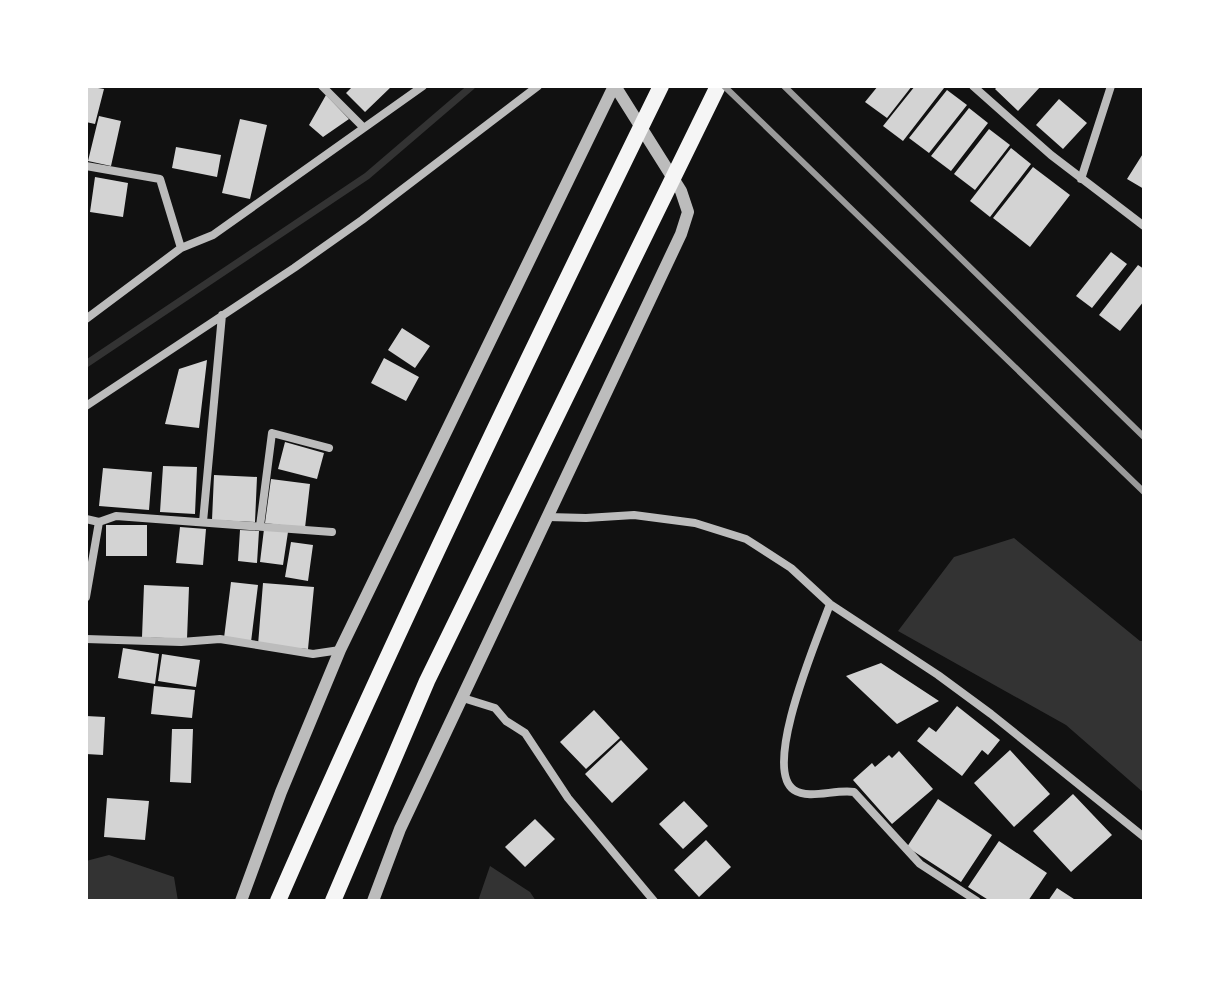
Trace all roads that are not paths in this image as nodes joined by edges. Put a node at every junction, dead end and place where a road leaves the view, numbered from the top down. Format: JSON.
{"nodes":[{"id":1,"x":322,"y":86,"type":"edge"},
{"id":2,"x":423,"y":86,"type":"edge"},
{"id":3,"x":538,"y":86,"type":"edge"},
{"id":4,"x":614,"y":86,"type":"edge"},
{"id":5,"x":661,"y":86,"type":"edge"},
{"id":6,"x":718,"y":86,"type":"edge"},
{"id":7,"x":973,"y":86,"type":"edge"},
{"id":8,"x":1111,"y":86,"type":"edge"},
{"id":9,"x":364,"y":128,"type":"junction"},
{"id":10,"x":86,"y":166,"type":"edge"},
{"id":11,"x":1081,"y":179,"type":"junction"},
{"id":12,"x":1144,"y":226,"type":"edge"},
{"id":13,"x":181,"y":248,"type":"junction"},
{"id":14,"x":222,"y":315,"type":"junction"},
{"id":15,"x":86,"y":319,"type":"edge"},
{"id":16,"x":86,"y":406,"type":"edge"},
{"id":17,"x":329,"y":448,"type":"dead end"},
{"id":18,"x":548,"y":517,"type":"junction"},
{"id":19,"x":86,"y":519,"type":"edge"},
{"id":20,"x":99,"y":522,"type":"junction"},
{"id":21,"x":203,"y":522,"type":"junction"},
{"id":22,"x":260,"y":526,"type":"junction"},
{"id":23,"x":332,"y":532,"type":"dead end"},
{"id":24,"x":86,"y":597,"type":"edge"},
{"id":25,"x":830,"y":604,"type":"junction"},
{"id":26,"x":86,"y":639,"type":"edge"},
{"id":27,"x":340,"y":650,"type":"junction"},
{"id":28,"x":463,"y":698,"type":"junction"},
{"id":29,"x":1144,"y":837,"type":"edge"},
{"id":30,"x":241,"y":901,"type":"edge"},
{"id":31,"x":278,"y":901,"type":"edge"},
{"id":32,"x":333,"y":901,"type":"edge"},
{"id":33,"x":373,"y":901,"type":"edge"},
{"id":34,"x":654,"y":901,"type":"edge"},
{"id":35,"x":977,"y":901,"type":"edge"}],
"edges":[{"from":1,"to":9,"type":"street"},
{"from":2,"to":9,"type":"street"},
{"from":3,"to":14,"type":"street"},
{"from":4,"to":18,"type":"street"},
{"from":4,"to":27,"type":"street"},
{"from":5,"to":31,"type":"main road"},
{"from":6,"to":32,"type":"main road"},
{"from":7,"to":11,"type":"street"},
{"from":8,"to":11,"type":"street"},
{"from":9,"to":13,"type":"street"},
{"from":10,"to":13,"type":"street"},
{"from":11,"to":12,"type":"street"},
{"from":13,"to":15,"type":"street"},
{"from":14,"to":16,"type":"street"},
{"from":14,"to":21,"type":"street"},
{"from":17,"to":22,"type":"street"},
{"from":18,"to":25,"type":"street"},
{"from":18,"to":28,"type":"street"},
{"from":19,"to":20,"type":"street"},
{"from":20,"to":21,"type":"street"},
{"from":20,"to":24,"type":"street"},
{"from":21,"to":22,"type":"street"},
{"from":22,"to":23,"type":"street"},
{"from":25,"to":29,"type":"street"},
{"from":25,"to":35,"type":"street"},
{"from":26,"to":27,"type":"street"},
{"from":27,"to":30,"type":"street"},
{"from":28,"to":33,"type":"street"},
{"from":28,"to":34,"type":"street"}]}
